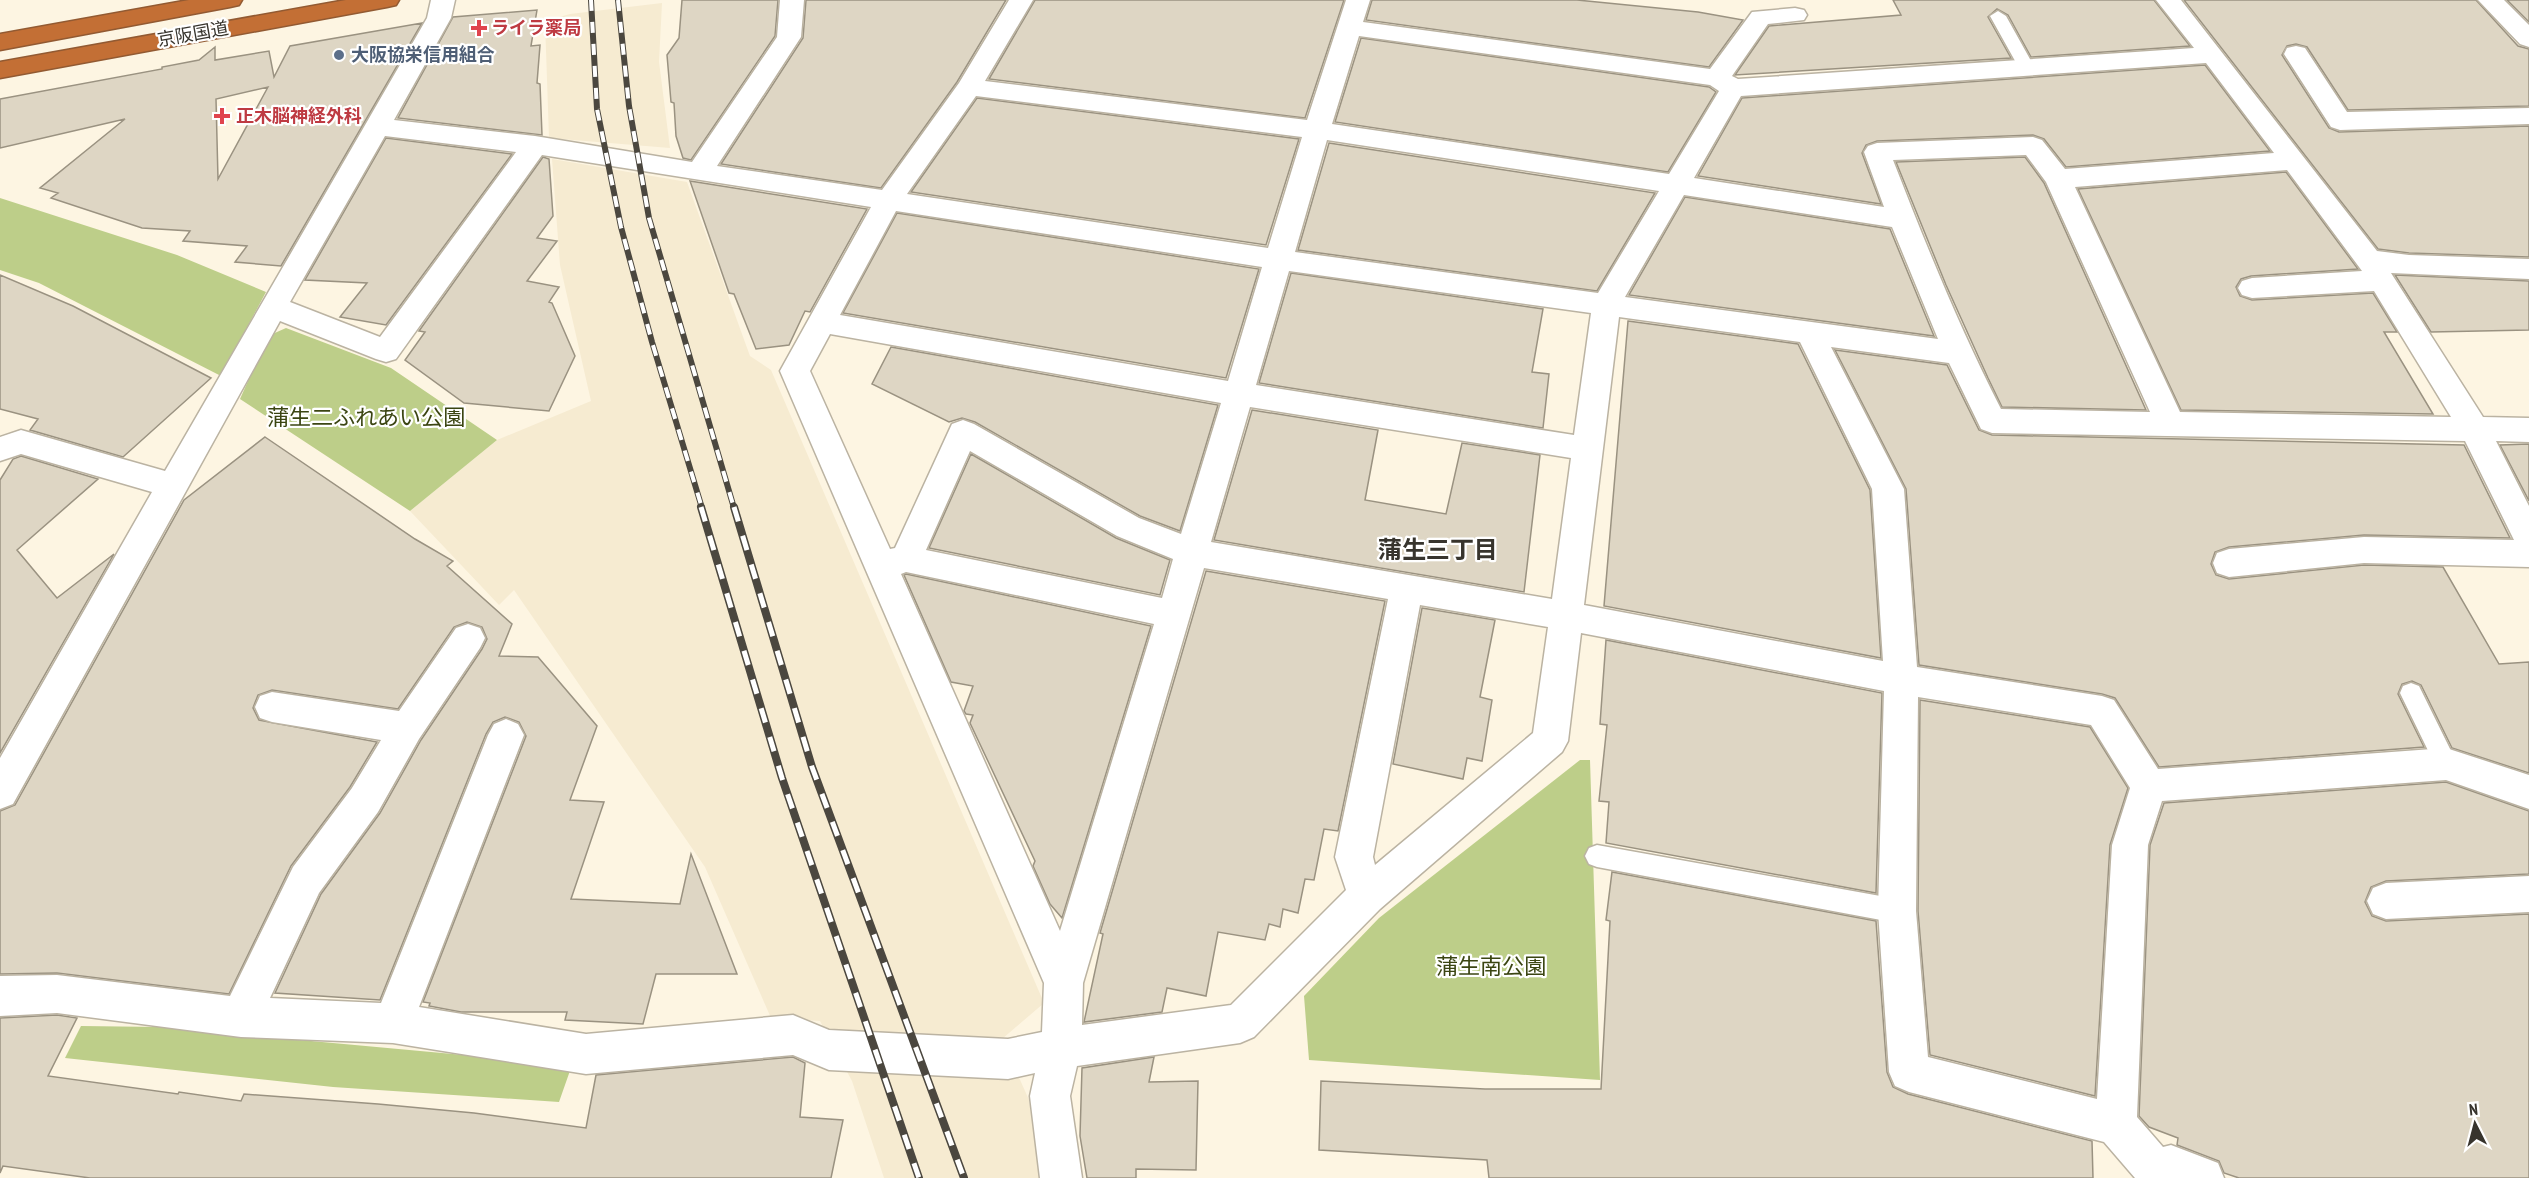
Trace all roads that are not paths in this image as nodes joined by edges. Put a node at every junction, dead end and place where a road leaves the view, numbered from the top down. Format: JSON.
{"nodes":[{"id":1,"x":230,"y":0,"type":"edge"},
{"id":2,"x":387,"y":0,"type":"edge"},
{"id":3,"x":443,"y":0,"type":"edge"},
{"id":4,"x":792,"y":0,"type":"edge"},
{"id":5,"x":1021,"y":0,"type":"edge"},
{"id":6,"x":2168,"y":0,"type":"edge"},
{"id":7,"x":2490,"y":0,"type":"edge"},
{"id":8,"x":1353,"y":14,"type":"edge"},
{"id":9,"x":1795,"y":15,"type":"dead end"},
{"id":10,"x":1998,"y":16,"type":"dead end"},
{"id":11,"x":2529,"y":39,"type":"edge"},
{"id":12,"x":0,"y":42,"type":"edge"},
{"id":13,"x":2296,"y":54,"type":"dead end"},
{"id":14,"x":2213,"y":55,"type":"junction"},
{"id":15,"x":2028,"y":68,"type":"junction"},
{"id":16,"x":0,"y":70,"type":"edge"},
{"id":17,"x":1725,"y":83,"type":"junction"},
{"id":18,"x":969,"y":87,"type":"junction"},
{"id":19,"x":2529,"y":116,"type":"edge"},
{"id":20,"x":376,"y":126,"type":"junction"},
{"id":21,"x":1317,"y":130,"type":"junction"},
{"id":22,"x":535,"y":145,"type":"junction"},
{"id":23,"x":2292,"y":161,"type":"junction"},
{"id":24,"x":699,"y":172,"type":"junction"},
{"id":25,"x":2058,"y":178,"type":"junction"},
{"id":26,"x":1677,"y":185,"type":"junction"},
{"id":27,"x":889,"y":200,"type":"junction"},
{"id":28,"x":1901,"y":219,"type":"junction"},
{"id":29,"x":1280,"y":260,"type":"junction"},
{"id":30,"x":2529,"y":269,"type":"edge"},
{"id":31,"x":2375,"y":270,"type":"junction"},
{"id":32,"x":2252,"y":288,"type":"dead end"},
{"id":33,"x":1606,"y":305,"type":"junction"},
{"id":34,"x":273,"y":307,"type":"junction"},
{"id":35,"x":821,"y":322,"type":"junction"},
{"id":36,"x":1810,"y":333,"type":"junction"},
{"id":37,"x":1957,"y":353,"type":"junction"},
{"id":38,"x":1238,"y":394,"type":"junction"},
{"id":39,"x":2170,"y":423,"type":"junction"},
{"id":40,"x":2475,"y":430,"type":"junction"},
{"id":41,"x":2529,"y":430,"type":"edge"},
{"id":42,"x":0,"y":449,"type":"edge"},
{"id":43,"x":1588,"y":449,"type":"junction"},
{"id":44,"x":173,"y":486,"type":"junction"},
{"id":45,"x":2529,"y":538,"type":"edge"},
{"id":46,"x":1191,"y":552,"type":"junction"},
{"id":47,"x":2529,"y":554,"type":"edge"},
{"id":48,"x":893,"y":562,"type":"junction"},
{"id":49,"x":2229,"y":563,"type":"dead end"},
{"id":50,"x":1407,"y":589,"type":"junction"},
{"id":51,"x":1173,"y":614,"type":"junction"},
{"id":52,"x":1567,"y":616,"type":"junction"},
{"id":53,"x":468,"y":638,"type":"dead end"},
{"id":54,"x":1900,"y":679,"type":"junction"},
{"id":55,"x":2411,"y":693,"type":"dead end"},
{"id":56,"x":272,"y":707,"type":"dead end"},
{"id":57,"x":407,"y":728,"type":"junction"},
{"id":58,"x":506,"y":735,"type":"dead end"},
{"id":59,"x":2446,"y":764,"type":"junction"},
{"id":60,"x":2149,"y":786,"type":"junction"},
{"id":61,"x":0,"y":792,"type":"edge"},
{"id":62,"x":2529,"y":792,"type":"edge"},
{"id":63,"x":1597,"y":856,"type":"dead end"},
{"id":64,"x":2529,"y":894,"type":"edge"},
{"id":65,"x":1367,"y":896,"type":"junction"},
{"id":66,"x":2386,"y":901,"type":"dead end"},
{"id":67,"x":1897,"y":911,"type":"junction"},
{"id":68,"x":1064,"y":983,"type":"junction"},
{"id":69,"x":0,"y":996,"type":"edge"},
{"id":70,"x":241,"y":1017,"type":"junction"},
{"id":71,"x":393,"y":1023,"type":"junction"},
{"id":72,"x":1061,"y":1048,"type":"junction"},
{"id":73,"x":2116,"y":1124,"type":"junction"},
{"id":74,"x":2156,"y":1174,"type":"edge"},
{"id":75,"x":1061,"y":1178,"type":"edge"},
{"id":76,"x":2203,"y":1178,"type":"edge"}],
"edges":[{"from":1,"to":12,"type":"highway","name":"京阪国道"},
{"from":2,"to":16,"type":"highway","name":"京阪国道"},
{"from":3,"to":20,"type":"street"},
{"from":4,"to":24,"type":"street"},
{"from":5,"to":18,"type":"street"},
{"from":6,"to":14,"type":"street"},
{"from":7,"to":11,"type":"street"},
{"from":8,"to":17,"type":"street"},
{"from":8,"to":21,"type":"street"},
{"from":9,"to":17,"type":"street"},
{"from":10,"to":15,"type":"lane"},
{"from":13,"to":19,"type":"street"},
{"from":14,"to":15,"type":"street"},
{"from":14,"to":23,"type":"street"},
{"from":15,"to":17,"type":"street"},
{"from":17,"to":26,"type":"street"},
{"from":18,"to":21,"type":"street"},
{"from":18,"to":27,"type":"street"},
{"from":20,"to":22,"type":"street"},
{"from":20,"to":34,"type":"street"},
{"from":21,"to":26,"type":"street"},
{"from":21,"to":29,"type":"street"},
{"from":22,"to":24,"type":"street"},
{"from":22,"to":34,"type":"street"},
{"from":23,"to":25,"type":"street"},
{"from":23,"to":31,"type":"street"},
{"from":24,"to":27,"type":"street"},
{"from":25,"to":28,"type":"street"},
{"from":25,"to":39,"type":"street"},
{"from":26,"to":28,"type":"street"},
{"from":26,"to":33,"type":"street"},
{"from":27,"to":29,"type":"street"},
{"from":27,"to":35,"type":"street"},
{"from":28,"to":37,"type":"street"},
{"from":29,"to":33,"type":"street"},
{"from":29,"to":38,"type":"street"},
{"from":30,"to":31,"type":"street"},
{"from":31,"to":32,"type":"street"},
{"from":31,"to":40,"type":"street"},
{"from":33,"to":36,"type":"street"},
{"from":33,"to":43,"type":"street"},
{"from":34,"to":44,"type":"street"},
{"from":35,"to":38,"type":"street"},
{"from":35,"to":48,"type":"street"},
{"from":36,"to":37,"type":"street"},
{"from":36,"to":54,"type":"street"},
{"from":37,"to":39,"type":"street"},
{"from":38,"to":43,"type":"street"},
{"from":38,"to":46,"type":"street"},
{"from":39,"to":40,"type":"street"},
{"from":40,"to":41,"type":"street"},
{"from":40,"to":45,"type":"street"},
{"from":42,"to":44,"type":"street"},
{"from":43,"to":52,"type":"street"},
{"from":44,"to":61,"type":"street"},
{"from":46,"to":48,"type":"street"},
{"from":46,"to":50,"type":"street"},
{"from":46,"to":51,"type":"street"},
{"from":47,"to":49,"type":"street"},
{"from":48,"to":51,"type":"street"},
{"from":48,"to":68,"type":"street"},
{"from":50,"to":52,"type":"street"},
{"from":50,"to":65,"type":"street"},
{"from":51,"to":68,"type":"street"},
{"from":52,"to":54,"type":"street"},
{"from":52,"to":65,"type":"street"},
{"from":53,"to":57,"type":"street"},
{"from":54,"to":60,"type":"street"},
{"from":54,"to":67,"type":"street"},
{"from":55,"to":59,"type":"lane"},
{"from":56,"to":57,"type":"street"},
{"from":57,"to":70,"type":"street"},
{"from":58,"to":71,"type":"street"},
{"from":59,"to":60,"type":"street"},
{"from":59,"to":62,"type":"street"},
{"from":60,"to":73,"type":"street"},
{"from":63,"to":67,"type":"lane"},
{"from":64,"to":66,"type":"street"},
{"from":65,"to":72,"type":"street"},
{"from":67,"to":73,"type":"street"},
{"from":68,"to":72,"type":"street"},
{"from":69,"to":70,"type":"street"},
{"from":70,"to":71,"type":"street"},
{"from":71,"to":72,"type":"street"},
{"from":72,"to":75,"type":"street"},
{"from":73,"to":74,"type":"street"},
{"from":74,"to":76,"type":"street"}]}
